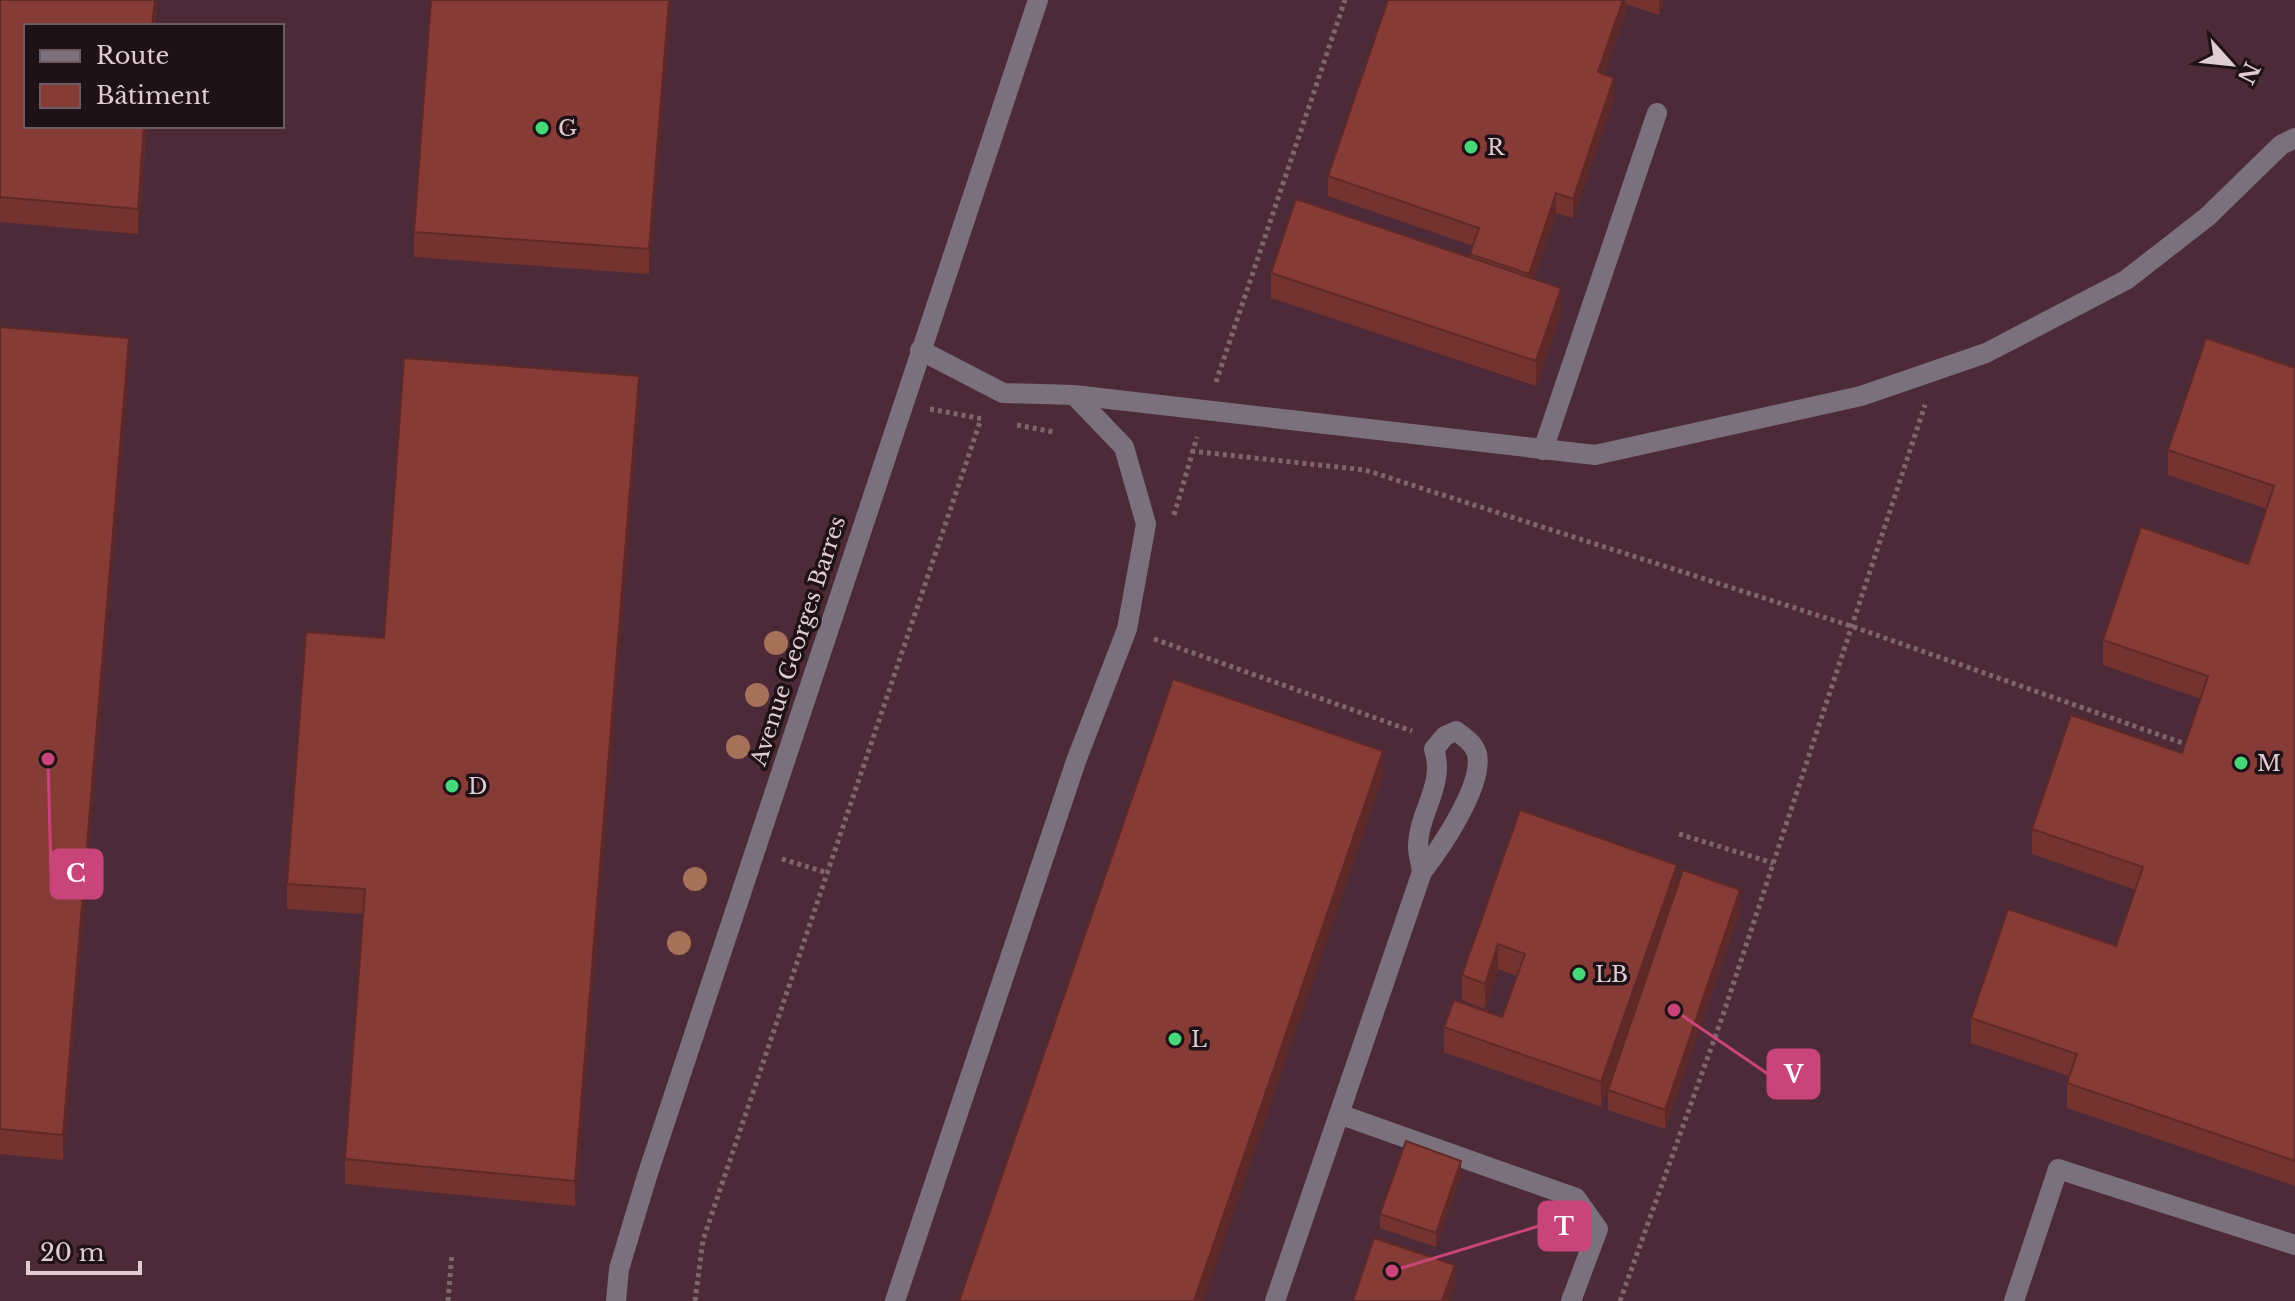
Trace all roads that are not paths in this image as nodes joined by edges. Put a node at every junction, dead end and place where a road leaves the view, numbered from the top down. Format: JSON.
{"nodes":[{"id":1,"x":1038,"y":0,"type":"edge"},
{"id":2,"x":1657,"y":113,"type":"dead end"},
{"id":3,"x":2295,"y":138,"type":"edge"},
{"id":4,"x":920,"y":350,"type":"junction"},
{"id":5,"x":1074,"y":395,"type":"junction"},
{"id":6,"x":1543,"y":450,"type":"junction"},
{"id":7,"x":1422,"y":872,"type":"junction"},
{"id":8,"x":1339,"y":1114,"type":"junction"},
{"id":9,"x":2295,"y":1245,"type":"edge"},
{"id":10,"x":616,"y":1301,"type":"edge"},
{"id":11,"x":895,"y":1301,"type":"edge"},
{"id":12,"x":1275,"y":1301,"type":"edge"},
{"id":13,"x":1571,"y":1301,"type":"edge"},
{"id":14,"x":2014,"y":1301,"type":"edge"}],
"edges":[{"from":1,"to":4,"type":"lane","name":"Avenue Georges Barres"},
{"from":2,"to":6,"type":"lane"},
{"from":3,"to":6,"type":"lane"},
{"from":4,"to":5,"type":"lane"},
{"from":4,"to":10,"type":"lane","name":"Avenue Georges Barres"},
{"from":5,"to":6,"type":"lane"},
{"from":5,"to":11,"type":"lane"},
{"from":7,"to":7,"type":"lane"},
{"from":7,"to":8,"type":"lane"},
{"from":8,"to":12,"type":"lane"},
{"from":8,"to":13,"type":"lane"},
{"from":9,"to":14,"type":"lane"}]}
